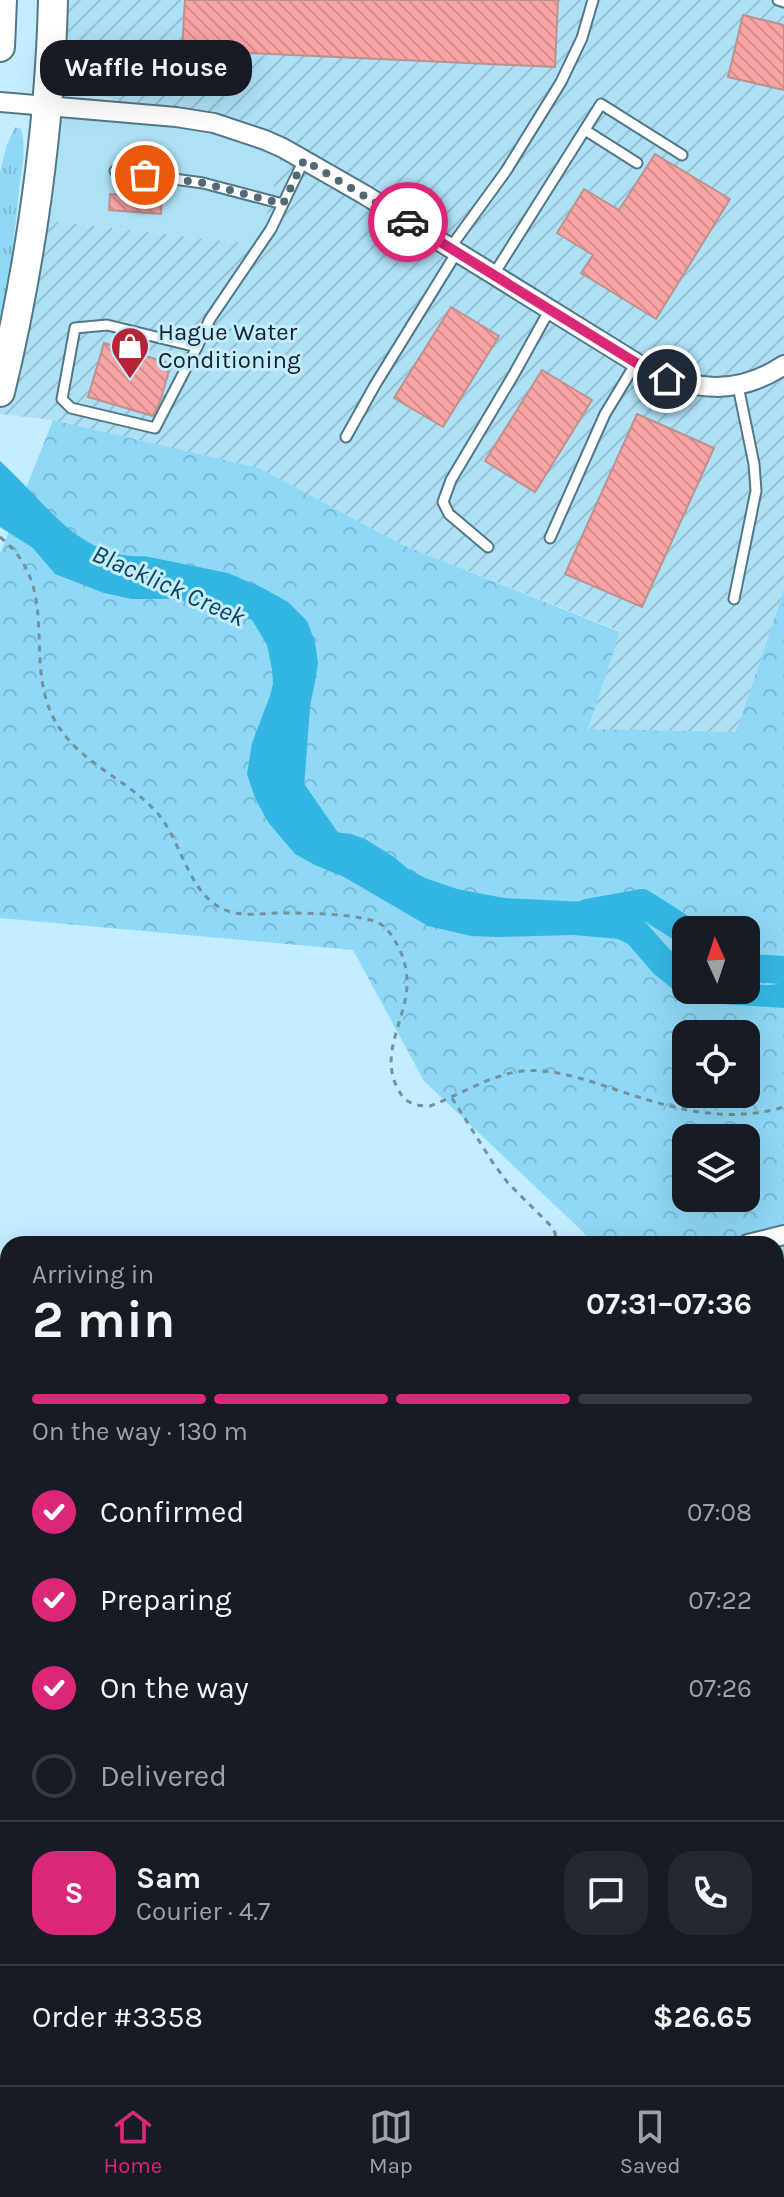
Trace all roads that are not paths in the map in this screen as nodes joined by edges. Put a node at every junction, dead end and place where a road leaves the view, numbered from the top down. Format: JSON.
{"nodes":[{"id":1,"x":2,"y":0,"type":"edge"},
{"id":2,"x":53,"y":0,"type":"edge"},
{"id":3,"x":593,"y":0,"type":"edge"},
{"id":4,"x":778,"y":0,"type":"edge"},
{"id":5,"x":784,"y":2,"type":"edge"},
{"id":6,"x":0,"y":47,"type":"edge"},
{"id":7,"x":0,"y":102,"type":"edge"},
{"id":8,"x":47,"y":106,"type":"junction"},
{"id":9,"x":585,"y":130,"type":"junction"},
{"id":10,"x":682,"y":155,"type":"dead end"},
{"id":11,"x":304,"y":160,"type":"junction"},
{"id":12,"x":637,"y":163,"type":"dead end"},
{"id":13,"x":115,"y":171,"type":"dead end"},
{"id":14,"x":283,"y":204,"type":"junction"},
{"id":15,"x":454,"y":250,"type":"junction"},
{"id":16,"x":494,"y":274,"type":"junction"},
{"id":17,"x":550,"y":309,"type":"junction"},
{"id":18,"x":197,"y":347,"type":"junction"},
{"id":19,"x":636,"y":363,"type":"junction"},
{"id":20,"x":784,"y":365,"type":"edge"},
{"id":21,"x":738,"y":386,"type":"junction"},
{"id":22,"x":0,"y":392,"type":"edge"},
{"id":23,"x":346,"y":437,"type":"dead end"},
{"id":24,"x":550,"y":538,"type":"dead end"},
{"id":25,"x":488,"y":547,"type":"dead end"},
{"id":26,"x":734,"y":599,"type":"dead end"}],
"edges":[{"from":1,"to":6,"type":"main road"},
{"from":2,"to":8,"type":"main road"},
{"from":3,"to":15,"type":"lane"},
{"from":4,"to":5,"type":"lane"},
{"from":7,"to":8,"type":"street"},
{"from":8,"to":11,"type":"street"},
{"from":8,"to":22,"type":"main road"},
{"from":9,"to":10,"type":"lane"},
{"from":9,"to":12,"type":"lane"},
{"from":9,"to":16,"type":"lane"},
{"from":11,"to":14,"type":"lane"},
{"from":11,"to":15,"type":"street"},
{"from":13,"to":14,"type":"lane"},
{"from":14,"to":18,"type":"lane"},
{"from":15,"to":16,"type":"street"},
{"from":15,"to":23,"type":"lane"},
{"from":16,"to":17,"type":"street"},
{"from":17,"to":19,"type":"street"},
{"from":17,"to":25,"type":"lane"},
{"from":18,"to":18,"type":"lane"},
{"from":19,"to":21,"type":"street"},
{"from":19,"to":24,"type":"lane"},
{"from":20,"to":21,"type":"street"},
{"from":21,"to":26,"type":"lane"}]}
